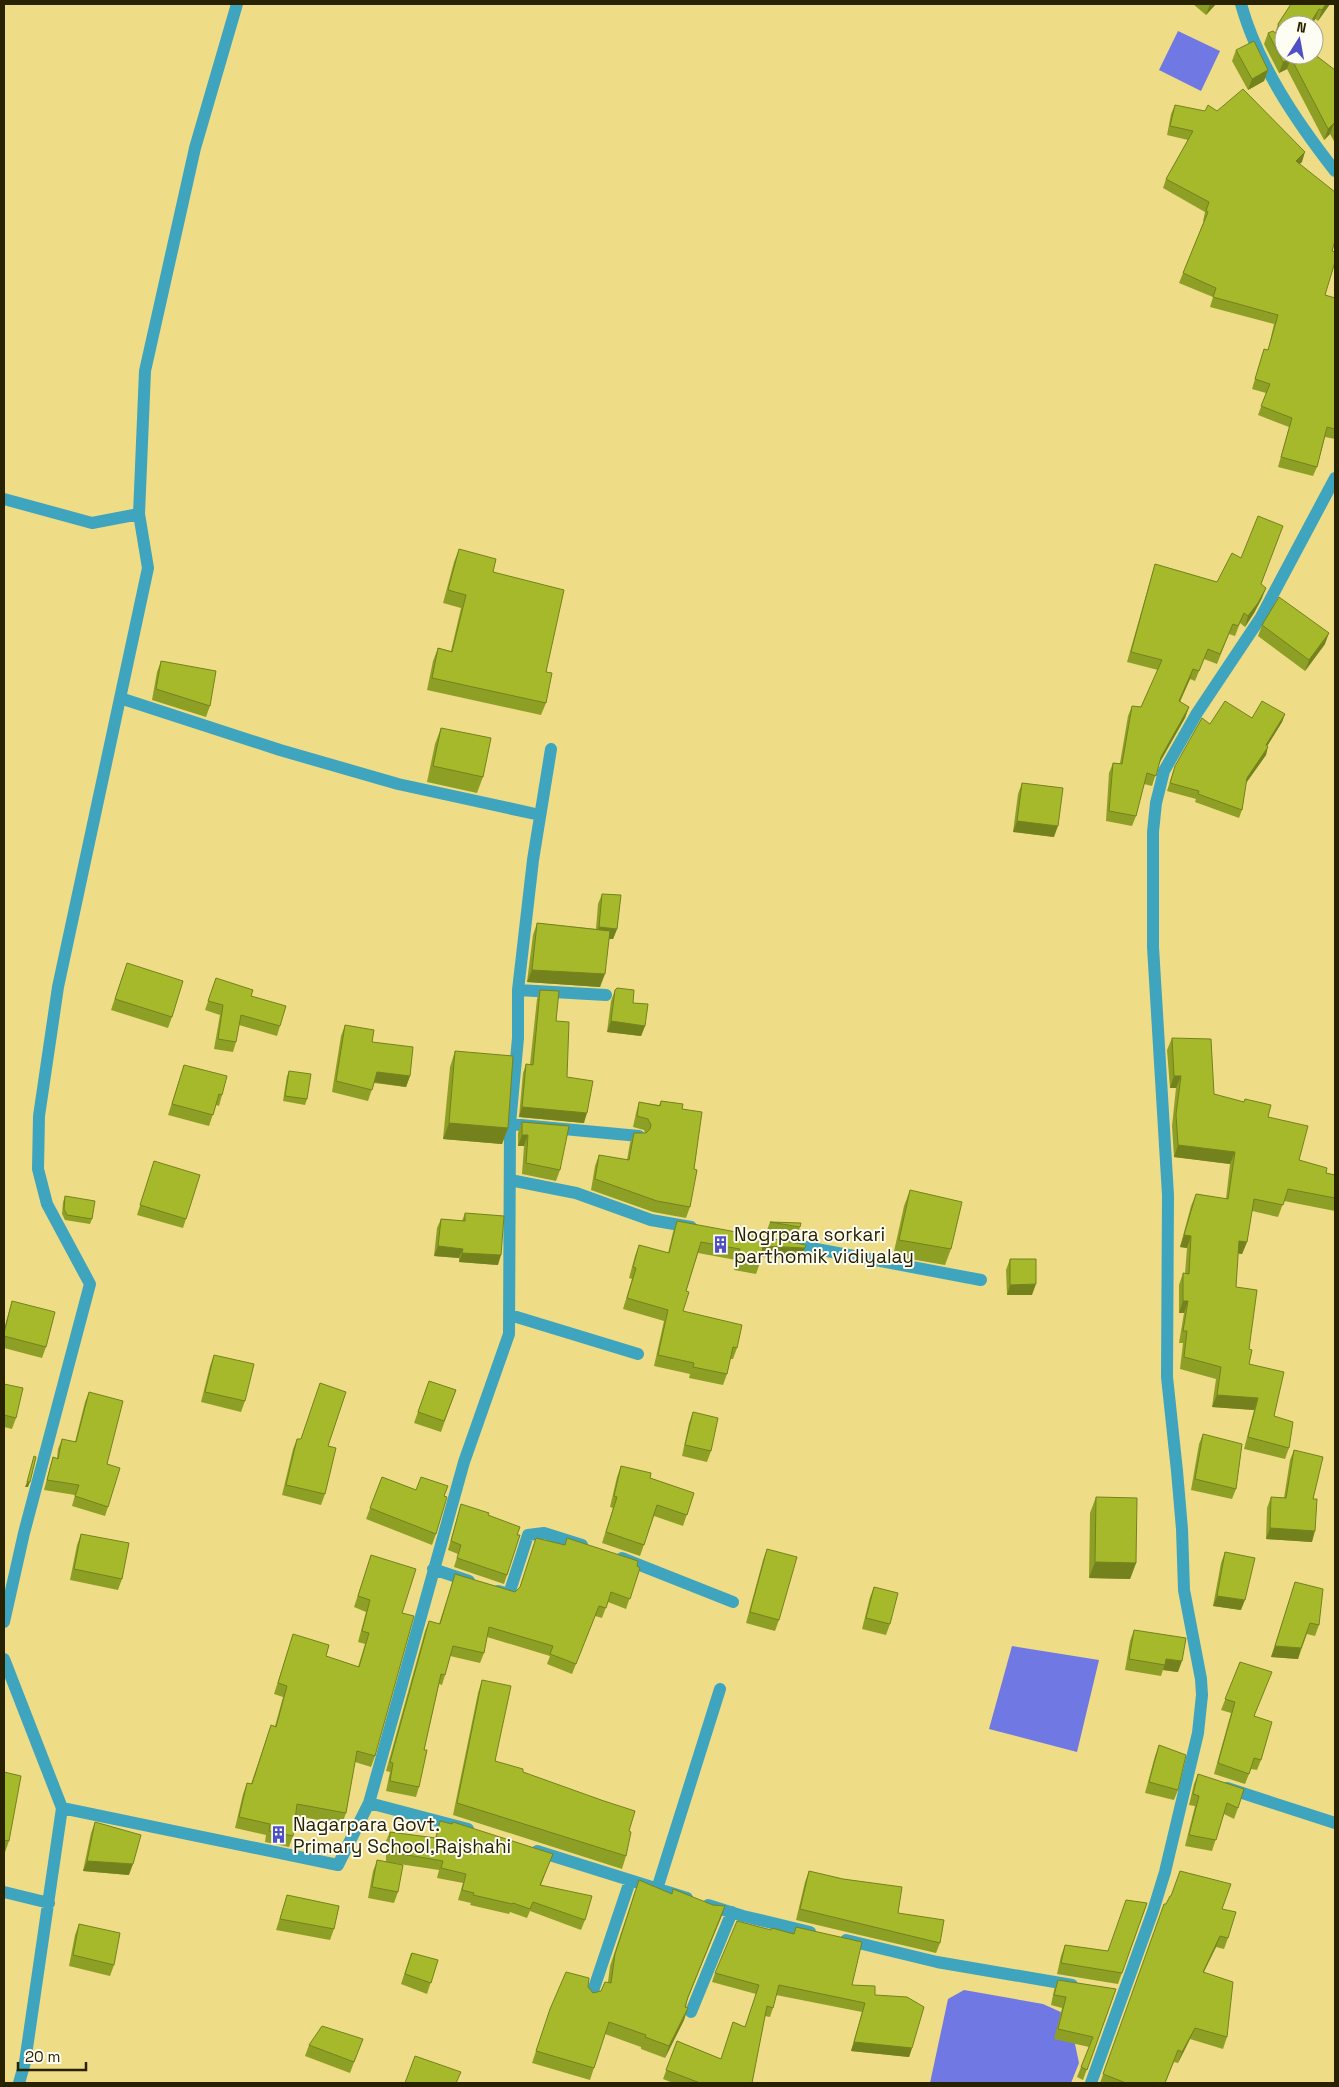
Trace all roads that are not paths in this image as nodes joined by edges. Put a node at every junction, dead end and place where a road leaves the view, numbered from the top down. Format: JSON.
{"nodes":[{"id":1,"x":237,"y":4,"type":"edge"},
{"id":2,"x":1241,"y":4,"type":"edge"},
{"id":3,"x":1335,"y":171,"type":"edge"},
{"id":4,"x":1335,"y":478,"type":"edge"},
{"id":5,"x":4,"y":499,"type":"edge"},
{"id":6,"x":139,"y":514,"type":"junction"},
{"id":7,"x":120,"y":698,"type":"junction"},
{"id":8,"x":551,"y":749,"type":"dead end"},
{"id":9,"x":540,"y":815,"type":"junction"},
{"id":10,"x":518,"y":990,"type":"junction"},
{"id":11,"x":606,"y":995,"type":"dead end"},
{"id":12,"x":510,"y":1124,"type":"junction"},
{"id":13,"x":639,"y":1136,"type":"edge"},
{"id":14,"x":510,"y":1180,"type":"junction"},
{"id":15,"x":700,"y":1229,"type":"edge"},
{"id":16,"x":777,"y":1242,"type":"edge"},
{"id":17,"x":981,"y":1280,"type":"dead end"},
{"id":18,"x":510,"y":1315,"type":"junction"},
{"id":19,"x":638,"y":1354,"type":"dead end"},
{"id":20,"x":591,"y":1548,"type":"edge"},
{"id":21,"x":610,"y":1554,"type":"edge"},
{"id":22,"x":434,"y":1569,"type":"junction"},
{"id":23,"x":733,"y":1602,"type":"dead end"},
{"id":24,"x":4,"y":1622,"type":"edge"},
{"id":25,"x":4,"y":1659,"type":"edge"},
{"id":26,"x":720,"y":1689,"type":"dead end"},
{"id":27,"x":1215,"y":1783,"type":"edge"},
{"id":28,"x":370,"y":1803,"type":"junction"},
{"id":29,"x":62,"y":1808,"type":"junction"},
{"id":30,"x":1335,"y":1823,"type":"edge"},
{"id":31,"x":481,"y":1833,"type":"edge"},
{"id":32,"x":528,"y":1848,"type":"edge"},
{"id":33,"x":630,"y":1881,"type":"junction"},
{"id":34,"x":658,"y":1889,"type":"junction"},
{"id":35,"x":4,"y":1892,"type":"edge"},
{"id":36,"x":49,"y":1903,"type":"junction"},
{"id":37,"x":732,"y":1912,"type":"junction"},
{"id":38,"x":1084,"y":1987,"type":"edge"},
{"id":39,"x":591,"y":1997,"type":"edge"},
{"id":40,"x":690,"y":2012,"type":"dead end"},
{"id":41,"x":18,"y":2083,"type":"edge"},
{"id":42,"x":1091,"y":2083,"type":"edge"}],
"edges":[{"from":1,"to":6,"type":"street"},
{"from":2,"to":3,"type":"street"},
{"from":4,"to":42,"type":"street"},
{"from":5,"to":6,"type":"street"},
{"from":6,"to":7,"type":"street"},
{"from":7,"to":9,"type":"street"},
{"from":7,"to":24,"type":"street"},
{"from":8,"to":9,"type":"street"},
{"from":9,"to":10,"type":"street"},
{"from":10,"to":11,"type":"street"},
{"from":10,"to":12,"type":"street"},
{"from":12,"to":13,"type":"street"},
{"from":12,"to":14,"type":"street"},
{"from":14,"to":15,"type":"street"},
{"from":14,"to":18,"type":"street"},
{"from":16,"to":17,"type":"street"},
{"from":18,"to":19,"type":"street"},
{"from":18,"to":22,"type":"street"},
{"from":20,"to":22,"type":"street"},
{"from":21,"to":23,"type":"street"},
{"from":22,"to":28,"type":"street"},
{"from":25,"to":29,"type":"street"},
{"from":26,"to":34,"type":"street"},
{"from":27,"to":30,"type":"street"},
{"from":28,"to":29,"type":"street"},
{"from":28,"to":31,"type":"street"},
{"from":29,"to":36,"type":"street"},
{"from":32,"to":33,"type":"street"},
{"from":33,"to":34,"type":"street"},
{"from":33,"to":39,"type":"street"},
{"from":34,"to":37,"type":"street"},
{"from":35,"to":36,"type":"street"},
{"from":36,"to":41,"type":"street"},
{"from":37,"to":38,"type":"street"},
{"from":37,"to":40,"type":"street"}]}
